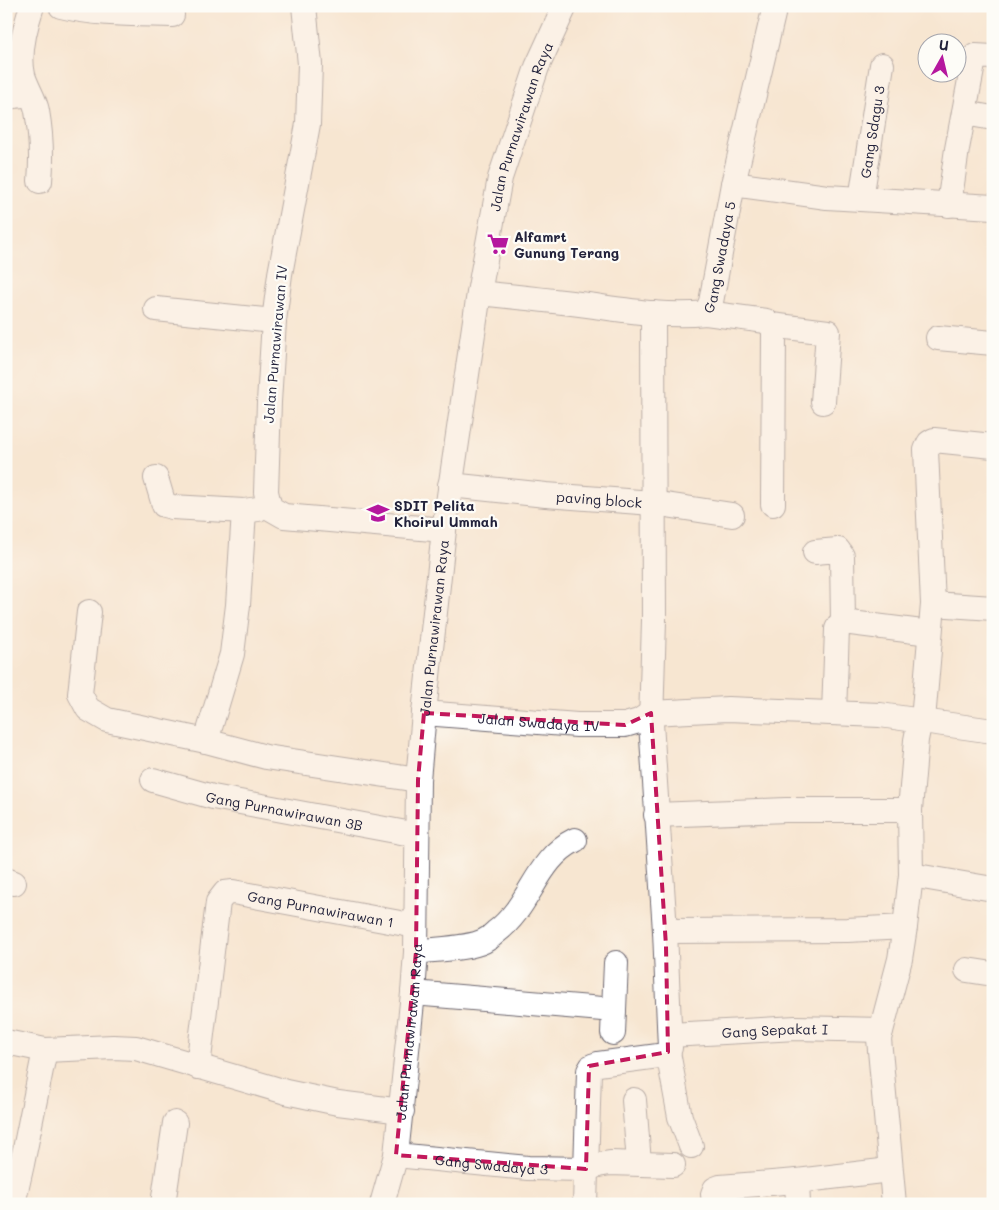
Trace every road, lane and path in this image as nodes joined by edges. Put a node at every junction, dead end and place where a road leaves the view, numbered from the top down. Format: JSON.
{"nodes":[{"id":1,"x":32,"y":6,"type":"edge"},
{"id":2,"x":61,"y":6,"type":"edge"},
{"id":3,"x":304,"y":6,"type":"edge"},
{"id":4,"x":565,"y":6,"type":"edge"},
{"id":5,"x":775,"y":6,"type":"edge"},
{"id":6,"x":172,"y":15,"type":"dead end"},
{"id":7,"x":993,"y":57,"type":"edge"},
{"id":8,"x":882,"y":65,"type":"dead end"},
{"id":9,"x":30,"y":94,"type":"junction"},
{"id":10,"x":6,"y":97,"type":"edge"},
{"id":11,"x":964,"y":113,"type":"junction"},
{"id":12,"x":993,"y":118,"type":"edge"},
{"id":13,"x":40,"y":181,"type":"dead end"},
{"id":14,"x":733,"y":184,"type":"junction"},
{"id":15,"x":861,"y":199,"type":"junction"},
{"id":16,"x":950,"y":205,"type":"junction"},
{"id":17,"x":993,"y":207,"type":"edge"},
{"id":18,"x":479,"y":293,"type":"junction"},
{"id":19,"x":156,"y":309,"type":"dead end"},
{"id":20,"x":653,"y":313,"type":"junction"},
{"id":21,"x":706,"y":313,"type":"junction"},
{"id":22,"x":274,"y":321,"type":"junction"},
{"id":23,"x":771,"y":325,"type":"junction"},
{"id":24,"x":938,"y":338,"type":"dead end"},
{"id":25,"x":993,"y":343,"type":"edge"},
{"id":26,"x":823,"y":402,"type":"dead end"},
{"id":27,"x":993,"y":446,"type":"edge"},
{"id":28,"x":156,"y":478,"type":"dead end"},
{"id":29,"x":450,"y":485,"type":"junction"},
{"id":30,"x":653,"y":503,"type":"junction"},
{"id":31,"x":773,"y":504,"type":"dead end"},
{"id":32,"x":270,"y":508,"type":"junction"},
{"id":33,"x":244,"y":511,"type":"junction"},
{"id":34,"x":732,"y":515,"type":"dead end"},
{"id":35,"x":444,"y":530,"type":"junction"},
{"id":36,"x":815,"y":552,"type":"dead end"},
{"id":37,"x":933,"y":604,"type":"junction"},
{"id":38,"x":993,"y":608,"type":"edge"},
{"id":39,"x":89,"y":612,"type":"dead end"},
{"id":40,"x":843,"y":622,"type":"junction"},
{"id":41,"x":930,"y":633,"type":"junction"},
{"id":42,"x":424,"y":713,"type":"junction"},
{"id":43,"x":651,"y":713,"type":"junction"},
{"id":44,"x":834,"y":713,"type":"junction"},
{"id":45,"x":923,"y":720,"type":"junction"},
{"id":46,"x":993,"y":730,"type":"edge"},
{"id":47,"x":206,"y":741,"type":"junction"},
{"id":48,"x":153,"y":780,"type":"dead end"},
{"id":49,"x":418,"y":780,"type":"junction"},
{"id":50,"x":910,"y":810,"type":"junction"},
{"id":51,"x":656,"y":815,"type":"junction"},
{"id":52,"x":417,"y":835,"type":"junction"},
{"id":53,"x":575,"y":840,"type":"dead end"},
{"id":54,"x":911,"y":874,"type":"junction"},
{"id":55,"x":993,"y":889,"type":"edge"},
{"id":56,"x":416,"y":926,"type":"junction"},
{"id":57,"x":905,"y":927,"type":"junction"},
{"id":58,"x":665,"y":931,"type":"junction"},
{"id":59,"x":416,"y":952,"type":"junction"},
{"id":60,"x":616,"y":963,"type":"dead end"},
{"id":61,"x":967,"y":970,"type":"dead end"},
{"id":62,"x":993,"y":974,"type":"edge"},
{"id":63,"x":413,"y":992,"type":"junction"},
{"id":64,"x":614,"y":1010,"type":"junction"},
{"id":65,"x":880,"y":1030,"type":"junction"},
{"id":66,"x":613,"y":1034,"type":"dead end"},
{"id":67,"x":6,"y":1042,"type":"edge"},
{"id":68,"x":669,"y":1044,"type":"junction"},
{"id":69,"x":45,"y":1050,"type":"junction"},
{"id":70,"x":198,"y":1067,"type":"junction"},
{"id":71,"x":634,"y":1100,"type":"dead end"},
{"id":72,"x":402,"y":1110,"type":"junction"},
{"id":73,"x":175,"y":1123,"type":"dead end"},
{"id":74,"x":691,"y":1146,"type":"dead end"},
{"id":75,"x":396,"y":1155,"type":"junction"},
{"id":76,"x":639,"y":1164,"type":"junction"},
{"id":77,"x":673,"y":1165,"type":"dead end"},
{"id":78,"x":586,"y":1169,"type":"junction"},
{"id":79,"x":890,"y":1170,"type":"junction"},
{"id":80,"x":798,"y":1192,"type":"edge"},
{"id":81,"x":13,"y":1204,"type":"edge"},
{"id":82,"x":164,"y":1204,"type":"edge"},
{"id":83,"x":382,"y":1204,"type":"edge"},
{"id":84,"x":586,"y":1204,"type":"edge"},
{"id":85,"x":714,"y":1204,"type":"edge"},
{"id":86,"x":894,"y":1204,"type":"edge"}],
"edges":[{"from":1,"to":9,"type":"street"},
{"from":2,"to":6,"type":"street"},
{"from":3,"to":22,"type":"street","name":"Jalan Purnawirawan IV"},
{"from":4,"to":18,"type":"street","name":"Jalan Purnawirawan Raya"},
{"from":5,"to":14,"type":"street","name":"Gang Swadaya 5"},
{"from":7,"to":11,"type":"street"},
{"from":8,"to":15,"type":"street","name":"Gang Sdagu 3"},
{"from":9,"to":10,"type":"street"},
{"from":9,"to":13,"type":"street"},
{"from":11,"to":12,"type":"street"},
{"from":11,"to":16,"type":"street"},
{"from":14,"to":15,"type":"street"},
{"from":14,"to":21,"type":"street","name":"Gang Swadaya 5"},
{"from":15,"to":16,"type":"street"},
{"from":16,"to":17,"type":"street"},
{"from":18,"to":20,"type":"street","name":"Gang Swadaya 5"},
{"from":18,"to":29,"type":"street","name":"Jalan Purnawirawan Raya"},
{"from":19,"to":22,"type":"street"},
{"from":20,"to":21,"type":"street","name":"Gang Swadaya 5"},
{"from":20,"to":30,"type":"street"},
{"from":21,"to":23,"type":"street"},
{"from":22,"to":32,"type":"street","name":"Jalan Purnawirawan IV"},
{"from":23,"to":26,"type":"street"},
{"from":23,"to":31,"type":"street"},
{"from":24,"to":25,"type":"street"},
{"from":27,"to":37,"type":"street"},
{"from":28,"to":33,"type":"street"},
{"from":29,"to":30,"type":"street","name":"paving block"},
{"from":29,"to":35,"type":"street","name":"Jalan Purnawirawan Raya"},
{"from":30,"to":34,"type":"street","name":"paving block"},
{"from":30,"to":43,"type":"street"},
{"from":32,"to":33,"type":"street"},
{"from":32,"to":35,"type":"street"},
{"from":33,"to":47,"type":"street"},
{"from":35,"to":42,"type":"street","name":"Jalan Purnawirawan Raya"},
{"from":36,"to":40,"type":"street"},
{"from":37,"to":38,"type":"street"},
{"from":37,"to":41,"type":"street"},
{"from":39,"to":47,"type":"street"},
{"from":40,"to":41,"type":"street"},
{"from":40,"to":44,"type":"street"},
{"from":41,"to":45,"type":"street"},
{"from":42,"to":43,"type":"street","name":"Jalan Swadaya IV"},
{"from":42,"to":49,"type":"street","name":"Jalan Purnawirawan Raya"},
{"from":43,"to":44,"type":"street"},
{"from":43,"to":51,"type":"street"},
{"from":44,"to":45,"type":"street"},
{"from":45,"to":46,"type":"street"},
{"from":45,"to":50,"type":"street"},
{"from":47,"to":49,"type":"street"},
{"from":48,"to":52,"type":"street","name":"Gang Purnawirawan 3B"},
{"from":49,"to":52,"type":"street","name":"Jalan Purnawirawan Raya"},
{"from":50,"to":51,"type":"street"},
{"from":50,"to":54,"type":"street"},
{"from":51,"to":58,"type":"street"},
{"from":52,"to":56,"type":"street","name":"Jalan Purnawirawan Raya"},
{"from":53,"to":59,"type":"street"},
{"from":54,"to":55,"type":"street"},
{"from":54,"to":57,"type":"street"},
{"from":56,"to":59,"type":"street","name":"Jalan Purnawirawan Raya"},
{"from":56,"to":70,"type":"street","name":"Gang Purnawirawan 1"},
{"from":57,"to":58,"type":"street"},
{"from":57,"to":65,"type":"street"},
{"from":58,"to":68,"type":"street"},
{"from":59,"to":63,"type":"street","name":"Jalan Purnawirawan Raya"},
{"from":60,"to":64,"type":"street"},
{"from":61,"to":62,"type":"street"},
{"from":63,"to":64,"type":"street"},
{"from":63,"to":72,"type":"street","name":"Jalan Purnawirawan Raya"},
{"from":64,"to":66,"type":"street"},
{"from":65,"to":68,"type":"street","name":"Gang Sepakat I"},
{"from":65,"to":79,"type":"street"},
{"from":67,"to":69,"type":"street"},
{"from":68,"to":74,"type":"street"},
{"from":68,"to":78,"type":"street","name":"Gang Sepakat I"},
{"from":69,"to":70,"type":"street"},
{"from":69,"to":81,"type":"street"},
{"from":70,"to":72,"type":"street"},
{"from":71,"to":76,"type":"street"},
{"from":72,"to":75,"type":"street","name":"Jalan Purnawirawan Raya"},
{"from":73,"to":82,"type":"street"},
{"from":75,"to":78,"type":"street","name":"Gang Swadaya 3"},
{"from":75,"to":83,"type":"street","name":"Jalan Purnawirawan Raya"},
{"from":76,"to":77,"type":"street","name":"Gang Swadaya 3"},
{"from":76,"to":78,"type":"street","name":"Gang Swadaya 3"},
{"from":78,"to":84,"type":"street"},
{"from":79,"to":80,"type":"street"},
{"from":79,"to":86,"type":"street"},
{"from":80,"to":85,"type":"street"}]}
